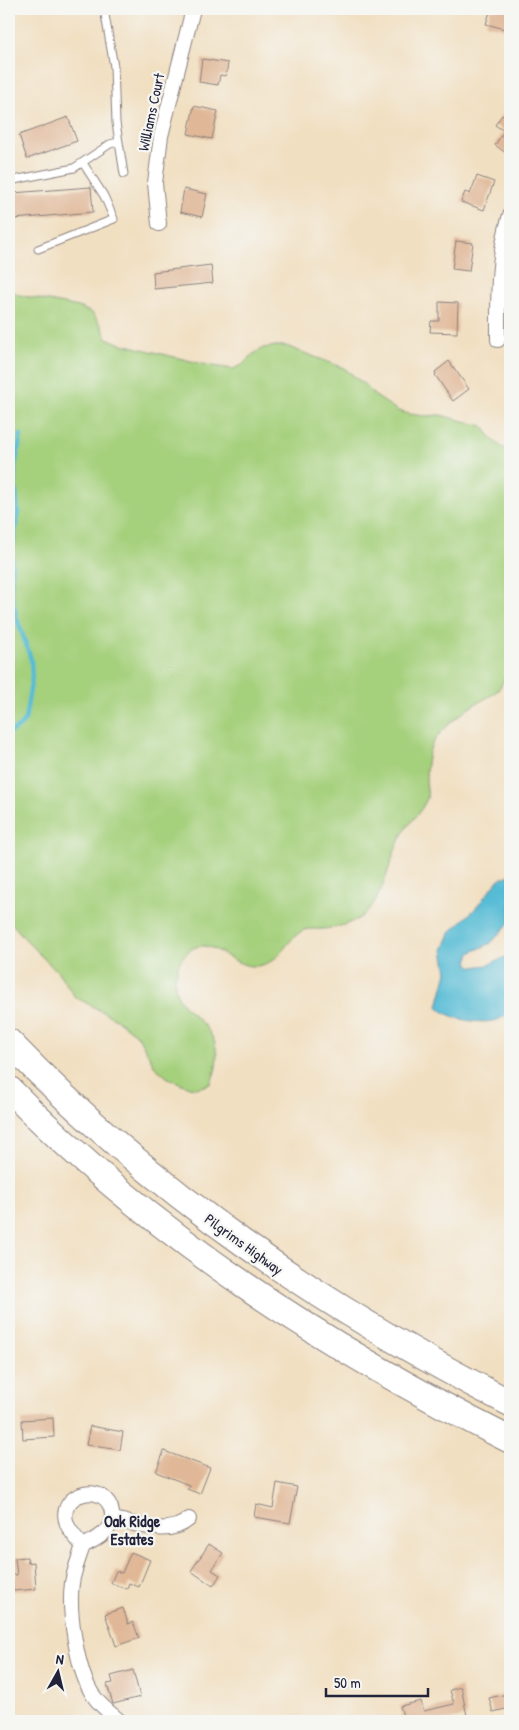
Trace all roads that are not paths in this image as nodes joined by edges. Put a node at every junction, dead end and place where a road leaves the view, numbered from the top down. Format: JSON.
{"nodes":[{"id":1,"x":104,"y":9,"type":"edge"},
{"id":2,"x":192,"y":9,"type":"edge"},
{"id":3,"x":118,"y":142,"type":"junction"},
{"id":4,"x":83,"y":163,"type":"junction"},
{"id":5,"x":124,"y":174,"type":"dead end"},
{"id":6,"x":9,"y":181,"type":"edge"},
{"id":7,"x":510,"y":215,"type":"edge"},
{"id":8,"x":159,"y":224,"type":"dead end"},
{"id":9,"x":38,"y":250,"type":"dead end"},
{"id":10,"x":498,"y":340,"type":"dead end"},
{"id":11,"x":9,"y":1042,"type":"edge"},
{"id":12,"x":9,"y":1089,"type":"edge"},
{"id":13,"x":510,"y":1403,"type":"edge"},
{"id":14,"x":510,"y":1440,"type":"edge"},
{"id":15,"x":112,"y":1519,"type":"junction"},
{"id":16,"x":189,"y":1520,"type":"dead end"},
{"id":17,"x":83,"y":1546,"type":"junction"},
{"id":18,"x":120,"y":1721,"type":"edge"}],
"edges":[{"from":1,"to":3,"type":"lane"},
{"from":2,"to":8,"type":"street","name":"Williams Court"},
{"from":3,"to":4,"type":"lane"},
{"from":3,"to":5,"type":"lane"},
{"from":4,"to":6,"type":"lane"},
{"from":4,"to":9,"type":"lane"},
{"from":7,"to":10,"type":"street"},
{"from":11,"to":13,"type":"highway","name":"Pilgrims Highway"},
{"from":12,"to":14,"type":"highway"},
{"from":15,"to":16,"type":"street"},
{"from":15,"to":17,"type":"street"},
{"from":15,"to":17,"type":"street"},
{"from":17,"to":18,"type":"street"}]}
